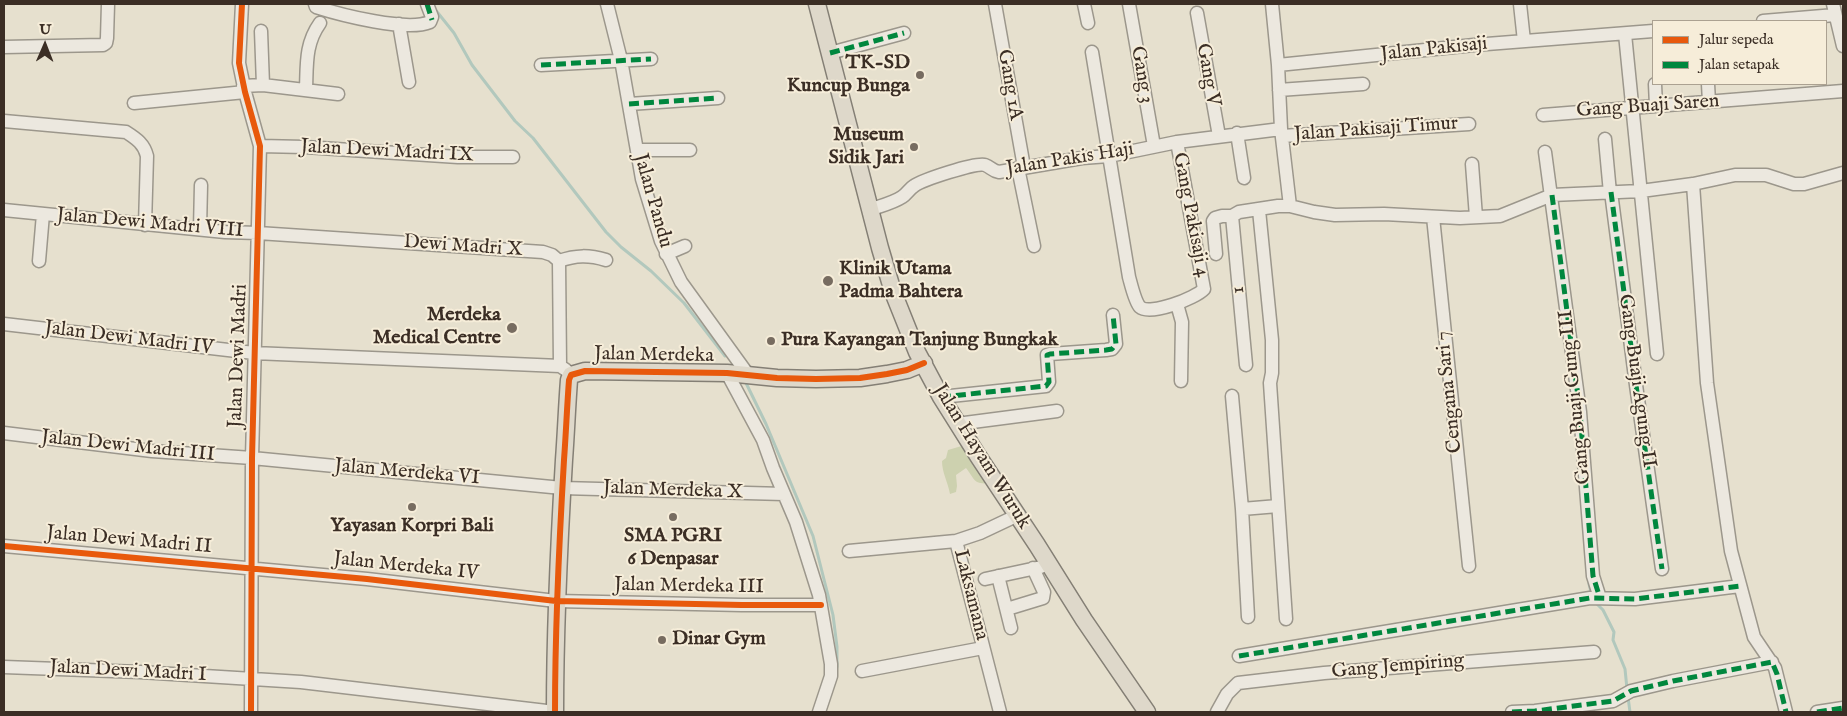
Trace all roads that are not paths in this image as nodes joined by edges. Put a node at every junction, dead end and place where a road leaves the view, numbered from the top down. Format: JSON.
{"nodes":[{"id":1,"x":108,"y":4,"type":"edge"},
{"id":2,"x":242,"y":4,"type":"edge"},
{"id":3,"x":315,"y":4,"type":"edge"},
{"id":4,"x":427,"y":4,"type":"edge"},
{"id":5,"x":607,"y":4,"type":"edge"},
{"id":6,"x":817,"y":4,"type":"edge"},
{"id":7,"x":995,"y":4,"type":"edge"},
{"id":8,"x":1084,"y":4,"type":"edge"},
{"id":9,"x":1129,"y":4,"type":"edge"},
{"id":10,"x":1275,"y":4,"type":"edge"},
{"id":11,"x":1520,"y":4,"type":"edge"},
{"id":12,"x":1196,"y":13,"type":"dead end"},
{"id":13,"x":1837,"y":16,"type":"edge"},
{"id":14,"x":1777,"y":20,"type":"edge"},
{"id":15,"x":320,"y":22,"type":"dead end"},
{"id":16,"x":1088,"y":23,"type":"dead end"},
{"id":17,"x":399,"y":24,"type":"junction"},
{"id":18,"x":261,"y":31,"type":"dead end"},
{"id":19,"x":1652,"y":31,"type":"edge"},
{"id":20,"x":904,"y":33,"type":"dead end"},
{"id":21,"x":1625,"y":34,"type":"junction"},
{"id":22,"x":1524,"y":41,"type":"junction"},
{"id":23,"x":1843,"y":46,"type":"edge"},
{"id":24,"x":4,"y":47,"type":"edge"},
{"id":25,"x":1092,"y":52,"type":"dead end"},
{"id":26,"x":830,"y":53,"type":"junction"},
{"id":27,"x":651,"y":59,"type":"dead end"},
{"id":28,"x":620,"y":60,"type":"junction"},
{"id":29,"x":541,"y":65,"type":"dead end"},
{"id":30,"x":1278,"y":65,"type":"junction"},
{"id":31,"x":409,"y":82,"type":"dead end"},
{"id":32,"x":1363,"y":84,"type":"dead end"},
{"id":33,"x":263,"y":85,"type":"junction"},
{"id":34,"x":1655,"y":85,"type":"edge"},
{"id":35,"x":1708,"y":85,"type":"edge"},
{"id":36,"x":244,"y":89,"type":"junction"},
{"id":37,"x":306,"y":89,"type":"junction"},
{"id":38,"x":1279,"y":90,"type":"junction"},
{"id":39,"x":1843,"y":91,"type":"edge"},
{"id":40,"x":338,"y":94,"type":"dead end"},
{"id":41,"x":718,"y":98,"type":"dead end"},
{"id":42,"x":1709,"y":102,"type":"junction"},
{"id":43,"x":134,"y":103,"type":"dead end"},
{"id":44,"x":628,"y":104,"type":"junction"},
{"id":45,"x":1656,"y":106,"type":"junction"},
{"id":46,"x":1634,"y":107,"type":"junction"},
{"id":47,"x":1543,"y":115,"type":"dead end"},
{"id":48,"x":4,"y":120,"type":"edge"},
{"id":49,"x":1469,"y":124,"type":"dead end"},
{"id":50,"x":1282,"y":132,"type":"junction"},
{"id":51,"x":1237,"y":133,"type":"junction"},
{"id":52,"x":1219,"y":136,"type":"junction"},
{"id":53,"x":1606,"y":138,"type":"dead end"},
{"id":54,"x":1177,"y":142,"type":"junction"},
{"id":55,"x":260,"y":146,"type":"junction"},
{"id":56,"x":1154,"y":146,"type":"junction"},
{"id":57,"x":637,"y":150,"type":"junction"},
{"id":58,"x":690,"y":150,"type":"dead end"},
{"id":59,"x":1545,"y":152,"type":"dead end"},
{"id":60,"x":1109,"y":156,"type":"junction"},
{"id":61,"x":513,"y":157,"type":"dead end"},
{"id":62,"x":1472,"y":164,"type":"dead end"},
{"id":63,"x":1021,"y":167,"type":"junction"},
{"id":64,"x":1843,"y":173,"type":"edge"},
{"id":65,"x":1244,"y":178,"type":"dead end"},
{"id":66,"x":1694,"y":184,"type":"junction"},
{"id":67,"x":201,"y":185,"type":"dead end"},
{"id":68,"x":1642,"y":191,"type":"junction"},
{"id":69,"x":1611,"y":193,"type":"junction"},
{"id":70,"x":1552,"y":195,"type":"junction"},
{"id":71,"x":1290,"y":206,"type":"junction"},
{"id":72,"x":4,"y":210,"type":"edge"},
{"id":73,"x":869,"y":210,"type":"junction"},
{"id":74,"x":1259,"y":210,"type":"junction"},
{"id":75,"x":42,"y":214,"type":"junction"},
{"id":76,"x":1232,"y":216,"type":"junction"},
{"id":77,"x":1433,"y":217,"type":"junction"},
{"id":78,"x":1476,"y":217,"type":"junction"},
{"id":79,"x":145,"y":225,"type":"junction"},
{"id":80,"x":200,"y":230,"type":"junction"},
{"id":81,"x":258,"y":233,"type":"junction"},
{"id":82,"x":685,"y":246,"type":"dead end"},
{"id":83,"x":1034,"y":246,"type":"dead end"},
{"id":84,"x":666,"y":254,"type":"junction"},
{"id":85,"x":1216,"y":254,"type":"dead end"},
{"id":86,"x":606,"y":260,"type":"dead end"},
{"id":87,"x":39,"y":261,"type":"dead end"},
{"id":88,"x":558,"y":261,"type":"junction"},
{"id":89,"x":1177,"y":304,"type":"junction"},
{"id":90,"x":1113,"y":315,"type":"dead end"},
{"id":91,"x":4,"y":324,"type":"edge"},
{"id":92,"x":254,"y":353,"type":"junction"},
{"id":93,"x":1657,"y":354,"type":"dead end"},
{"id":94,"x":924,"y":363,"type":"junction"},
{"id":95,"x":1246,"y":365,"type":"dead end"},
{"id":96,"x":566,"y":371,"type":"junction"},
{"id":97,"x":726,"y":372,"type":"junction"},
{"id":98,"x":749,"y":376,"type":"junction"},
{"id":99,"x":1181,"y":381,"type":"dead end"},
{"id":100,"x":941,"y":396,"type":"junction"},
{"id":101,"x":1232,"y":396,"type":"dead end"},
{"id":102,"x":1057,"y":411,"type":"dead end"},
{"id":103,"x":957,"y":424,"type":"junction"},
{"id":104,"x":4,"y":434,"type":"edge"},
{"id":105,"x":252,"y":458,"type":"junction"},
{"id":106,"x":562,"y":488,"type":"junction"},
{"id":107,"x":784,"y":494,"type":"junction"},
{"id":108,"x":1278,"y":506,"type":"junction"},
{"id":109,"x":1242,"y":509,"type":"junction"},
{"id":110,"x":1016,"y":516,"type":"junction"},
{"id":111,"x":956,"y":541,"type":"junction"},
{"id":112,"x":4,"y":546,"type":"edge"},
{"id":113,"x":849,"y":551,"type":"dead end"},
{"id":114,"x":1050,"y":565,"type":"junction"},
{"id":115,"x":1469,"y":566,"type":"dead end"},
{"id":116,"x":252,"y":568,"type":"junction"},
{"id":117,"x":1033,"y":568,"type":"junction"},
{"id":118,"x":1662,"y":569,"type":"dead end"},
{"id":119,"x":998,"y":576,"type":"junction"},
{"id":120,"x":985,"y":579,"type":"dead end"},
{"id":121,"x":1740,"y":586,"type":"junction"},
{"id":122,"x":1596,"y":598,"type":"junction"},
{"id":123,"x":556,"y":601,"type":"junction"},
{"id":124,"x":821,"y":605,"type":"junction"},
{"id":125,"x":1007,"y":608,"type":"junction"},
{"id":126,"x":1248,"y":616,"type":"dead end"},
{"id":127,"x":1286,"y":619,"type":"dead end"},
{"id":128,"x":1011,"y":628,"type":"dead end"},
{"id":129,"x":983,"y":648,"type":"junction"},
{"id":130,"x":1594,"y":652,"type":"dead end"},
{"id":131,"x":1239,"y":656,"type":"dead end"},
{"id":132,"x":1772,"y":662,"type":"junction"},
{"id":133,"x":4,"y":667,"type":"edge"},
{"id":134,"x":862,"y":671,"type":"dead end"},
{"id":135,"x":251,"y":678,"type":"junction"},
{"id":136,"x":1843,"y":708,"type":"edge"},
{"id":137,"x":251,"y":712,"type":"edge"},
{"id":138,"x":555,"y":712,"type":"edge"},
{"id":139,"x":819,"y":712,"type":"edge"},
{"id":140,"x":1000,"y":712,"type":"edge"},
{"id":141,"x":1147,"y":712,"type":"edge"},
{"id":142,"x":1218,"y":712,"type":"edge"},
{"id":143,"x":1512,"y":712,"type":"edge"},
{"id":144,"x":1786,"y":712,"type":"edge"},
{"id":145,"x":1817,"y":712,"type":"edge"}],
"edges":[{"from":1,"to":24,"type":"street"},
{"from":2,"to":36,"type":"street","name":"Jalan Dewi Madri"},
{"from":3,"to":17,"type":"street"},
{"from":4,"to":17,"type":"street"},
{"from":5,"to":28,"type":"street","name":"Jalan Pandu"},
{"from":6,"to":26,"type":"main road","name":"Jalan Hayam Wuruk"},
{"from":7,"to":63,"type":"street","name":"Gang 1A"},
{"from":8,"to":16,"type":"street"},
{"from":9,"to":56,"type":"street","name":"Gang 3"},
{"from":10,"to":30,"type":"street"},
{"from":11,"to":22,"type":"street"},
{"from":12,"to":52,"type":"street","name":"Gang V"},
{"from":13,"to":14,"type":"street"},
{"from":13,"to":23,"type":"street"},
{"from":15,"to":37,"type":"street"},
{"from":17,"to":31,"type":"street"},
{"from":18,"to":33,"type":"street"},
{"from":19,"to":21,"type":"street","name":"Jalan Pakisaji"},
{"from":20,"to":26,"type":"street"},
{"from":21,"to":22,"type":"street","name":"Jalan Pakisaji"},
{"from":21,"to":46,"type":"street"},
{"from":22,"to":30,"type":"street","name":"Jalan Pakisaji"},
{"from":25,"to":60,"type":"street"},
{"from":26,"to":73,"type":"main road","name":"Jalan Hayam Wuruk"},
{"from":27,"to":28,"type":"street"},
{"from":28,"to":29,"type":"street"},
{"from":28,"to":44,"type":"street","name":"Jalan Pandu"},
{"from":30,"to":38,"type":"street"},
{"from":32,"to":38,"type":"street"},
{"from":33,"to":36,"type":"street"},
{"from":33,"to":37,"type":"street"},
{"from":34,"to":45,"type":"street"},
{"from":35,"to":42,"type":"street"},
{"from":36,"to":43,"type":"street"},
{"from":36,"to":55,"type":"street","name":"Jalan Dewi Madri"},
{"from":37,"to":40,"type":"street"},
{"from":38,"to":50,"type":"street"},
{"from":39,"to":42,"type":"street","name":"Gang Buaji Saren"},
{"from":41,"to":44,"type":"street"},
{"from":42,"to":45,"type":"street","name":"Gang Buaji Saren"},
{"from":44,"to":57,"type":"street","name":"Jalan Pandu"},
{"from":45,"to":46,"type":"street","name":"Gang Buaji Saren"},
{"from":46,"to":47,"type":"street","name":"Gang Buaji Saren"},
{"from":46,"to":68,"type":"street"},
{"from":48,"to":79,"type":"street"},
{"from":49,"to":50,"type":"street","name":"Jalan Pakisaji Timur"},
{"from":50,"to":51,"type":"street","name":"Jalan Pakis Haji"},
{"from":50,"to":71,"type":"street"},
{"from":51,"to":52,"type":"street","name":"Jalan Pakis Haji"},
{"from":51,"to":65,"type":"street"},
{"from":52,"to":54,"type":"street","name":"Jalan Pakis Haji"},
{"from":53,"to":69,"type":"street","name":"Gang Buaji Agung II"},
{"from":54,"to":56,"type":"street","name":"Jalan Pakis Haji"},
{"from":54,"to":89,"type":"street","name":"Gang Pakisaji 4"},
{"from":55,"to":61,"type":"street","name":"Jalan Dewi Madri IX"},
{"from":55,"to":81,"type":"street","name":"Jalan Dewi Madri"},
{"from":56,"to":60,"type":"street","name":"Jalan Pakis Haji"},
{"from":57,"to":58,"type":"street"},
{"from":57,"to":84,"type":"street","name":"Jalan Pandu"},
{"from":59,"to":70,"type":"street","name":"Gang Buaji Gung III"},
{"from":60,"to":63,"type":"street","name":"Jalan Pakis Haji"},
{"from":60,"to":89,"type":"street"},
{"from":62,"to":78,"type":"street"},
{"from":63,"to":73,"type":"street","name":"Jalan Pakis Haji"},
{"from":63,"to":83,"type":"street","name":"Gang 1A"},
{"from":64,"to":66,"type":"street"},
{"from":66,"to":68,"type":"street"},
{"from":66,"to":121,"type":"street"},
{"from":67,"to":80,"type":"street"},
{"from":68,"to":69,"type":"street"},
{"from":68,"to":93,"type":"street"},
{"from":69,"to":70,"type":"street"},
{"from":69,"to":118,"type":"street","name":"Gang Buaji Agung II"},
{"from":70,"to":78,"type":"street"},
{"from":70,"to":122,"type":"street","name":"Gang Buaji Gung III"},
{"from":71,"to":74,"type":"street"},
{"from":71,"to":77,"type":"street"},
{"from":72,"to":75,"type":"street","name":"Jalan Dewi Madri VIII"},
{"from":73,"to":94,"type":"main road","name":"Jalan Hayam Wuruk"},
{"from":74,"to":76,"type":"street"},
{"from":74,"to":108,"type":"street"},
{"from":75,"to":79,"type":"street","name":"Jalan Dewi Madri VIII"},
{"from":75,"to":87,"type":"street"},
{"from":76,"to":85,"type":"street"},
{"from":76,"to":95,"type":"street","name":"1"},
{"from":77,"to":78,"type":"street"},
{"from":77,"to":115,"type":"street","name":"Cengana Sari 7"},
{"from":79,"to":80,"type":"street","name":"Jalan Dewi Madri VIII"},
{"from":80,"to":81,"type":"street","name":"Jalan Dewi Madri VIII"},
{"from":81,"to":88,"type":"street","name":"Dewi Madri X"},
{"from":81,"to":92,"type":"street","name":"Jalan Dewi Madri"},
{"from":82,"to":84,"type":"street"},
{"from":84,"to":98,"type":"street","name":"Jalan Pandu"},
{"from":86,"to":88,"type":"street"},
{"from":88,"to":96,"type":"street"},
{"from":89,"to":99,"type":"street"},
{"from":90,"to":100,"type":"street"},
{"from":91,"to":92,"type":"street","name":"Jalan Dewi Madri IV"},
{"from":92,"to":96,"type":"street","name":"Jalan Dewi Madri IV"},
{"from":92,"to":105,"type":"street","name":"Jalan Dewi Madri"},
{"from":94,"to":98,"type":"main road","name":"Jalan Merdeka"},
{"from":94,"to":100,"type":"main road","name":"Jalan Hayam Wuruk"},
{"from":96,"to":97,"type":"main road","name":"Jalan Merdeka"},
{"from":96,"to":106,"type":"main road","name":"Jalan Merdeka"},
{"from":97,"to":98,"type":"main road","name":"Jalan Merdeka"},
{"from":97,"to":107,"type":"street"},
{"from":100,"to":103,"type":"main road","name":"Jalan Hayam Wuruk"},
{"from":101,"to":109,"type":"street"},
{"from":102,"to":103,"type":"street"},
{"from":103,"to":110,"type":"main road","name":"Jalan Hayam Wuruk"},
{"from":104,"to":105,"type":"street","name":"Jalan Dewi Madri III"},
{"from":105,"to":106,"type":"street","name":"Jalan Merdeka VI"},
{"from":105,"to":116,"type":"street","name":"Jalan Dewi Madri"},
{"from":106,"to":107,"type":"street","name":"Jalan Merdeka X"},
{"from":106,"to":123,"type":"main road","name":"Jalan Merdeka"},
{"from":107,"to":124,"type":"street"},
{"from":108,"to":109,"type":"street"},
{"from":108,"to":127,"type":"street"},
{"from":109,"to":126,"type":"street"},
{"from":110,"to":111,"type":"street","name":"Laksamana"},
{"from":110,"to":114,"type":"main road","name":"Jalan Hayam Wuruk"},
{"from":111,"to":113,"type":"street"},
{"from":111,"to":129,"type":"street","name":"Laksamana"},
{"from":112,"to":116,"type":"street","name":"Jalan Dewi Madri II"},
{"from":114,"to":117,"type":"street"},
{"from":114,"to":141,"type":"main road","name":"Jalan Hayam Wuruk"},
{"from":116,"to":123,"type":"street","name":"Jalan Merdeka IV"},
{"from":116,"to":135,"type":"street","name":"Jalan Dewi Madri"},
{"from":117,"to":119,"type":"street"},
{"from":117,"to":125,"type":"street"},
{"from":119,"to":120,"type":"street"},
{"from":119,"to":125,"type":"street"},
{"from":121,"to":122,"type":"street"},
{"from":121,"to":132,"type":"street"},
{"from":122,"to":131,"type":"street"},
{"from":123,"to":124,"type":"street","name":"Jalan Merdeka III"},
{"from":123,"to":138,"type":"main road","name":"Jalan Merdeka"},
{"from":124,"to":139,"type":"street"},
{"from":125,"to":128,"type":"street"},
{"from":129,"to":134,"type":"street"},
{"from":129,"to":140,"type":"street","name":"Laksamana"},
{"from":130,"to":142,"type":"street","name":"Gang Jempiring"},
{"from":132,"to":143,"type":"street"},
{"from":132,"to":144,"type":"street"},
{"from":133,"to":135,"type":"street","name":"Jalan Dewi Madri I"},
{"from":135,"to":137,"type":"street","name":"Jalan Dewi Madri"},
{"from":135,"to":138,"type":"street","name":"Jalan Dewi Madri I"},
{"from":136,"to":145,"type":"street"}]}
